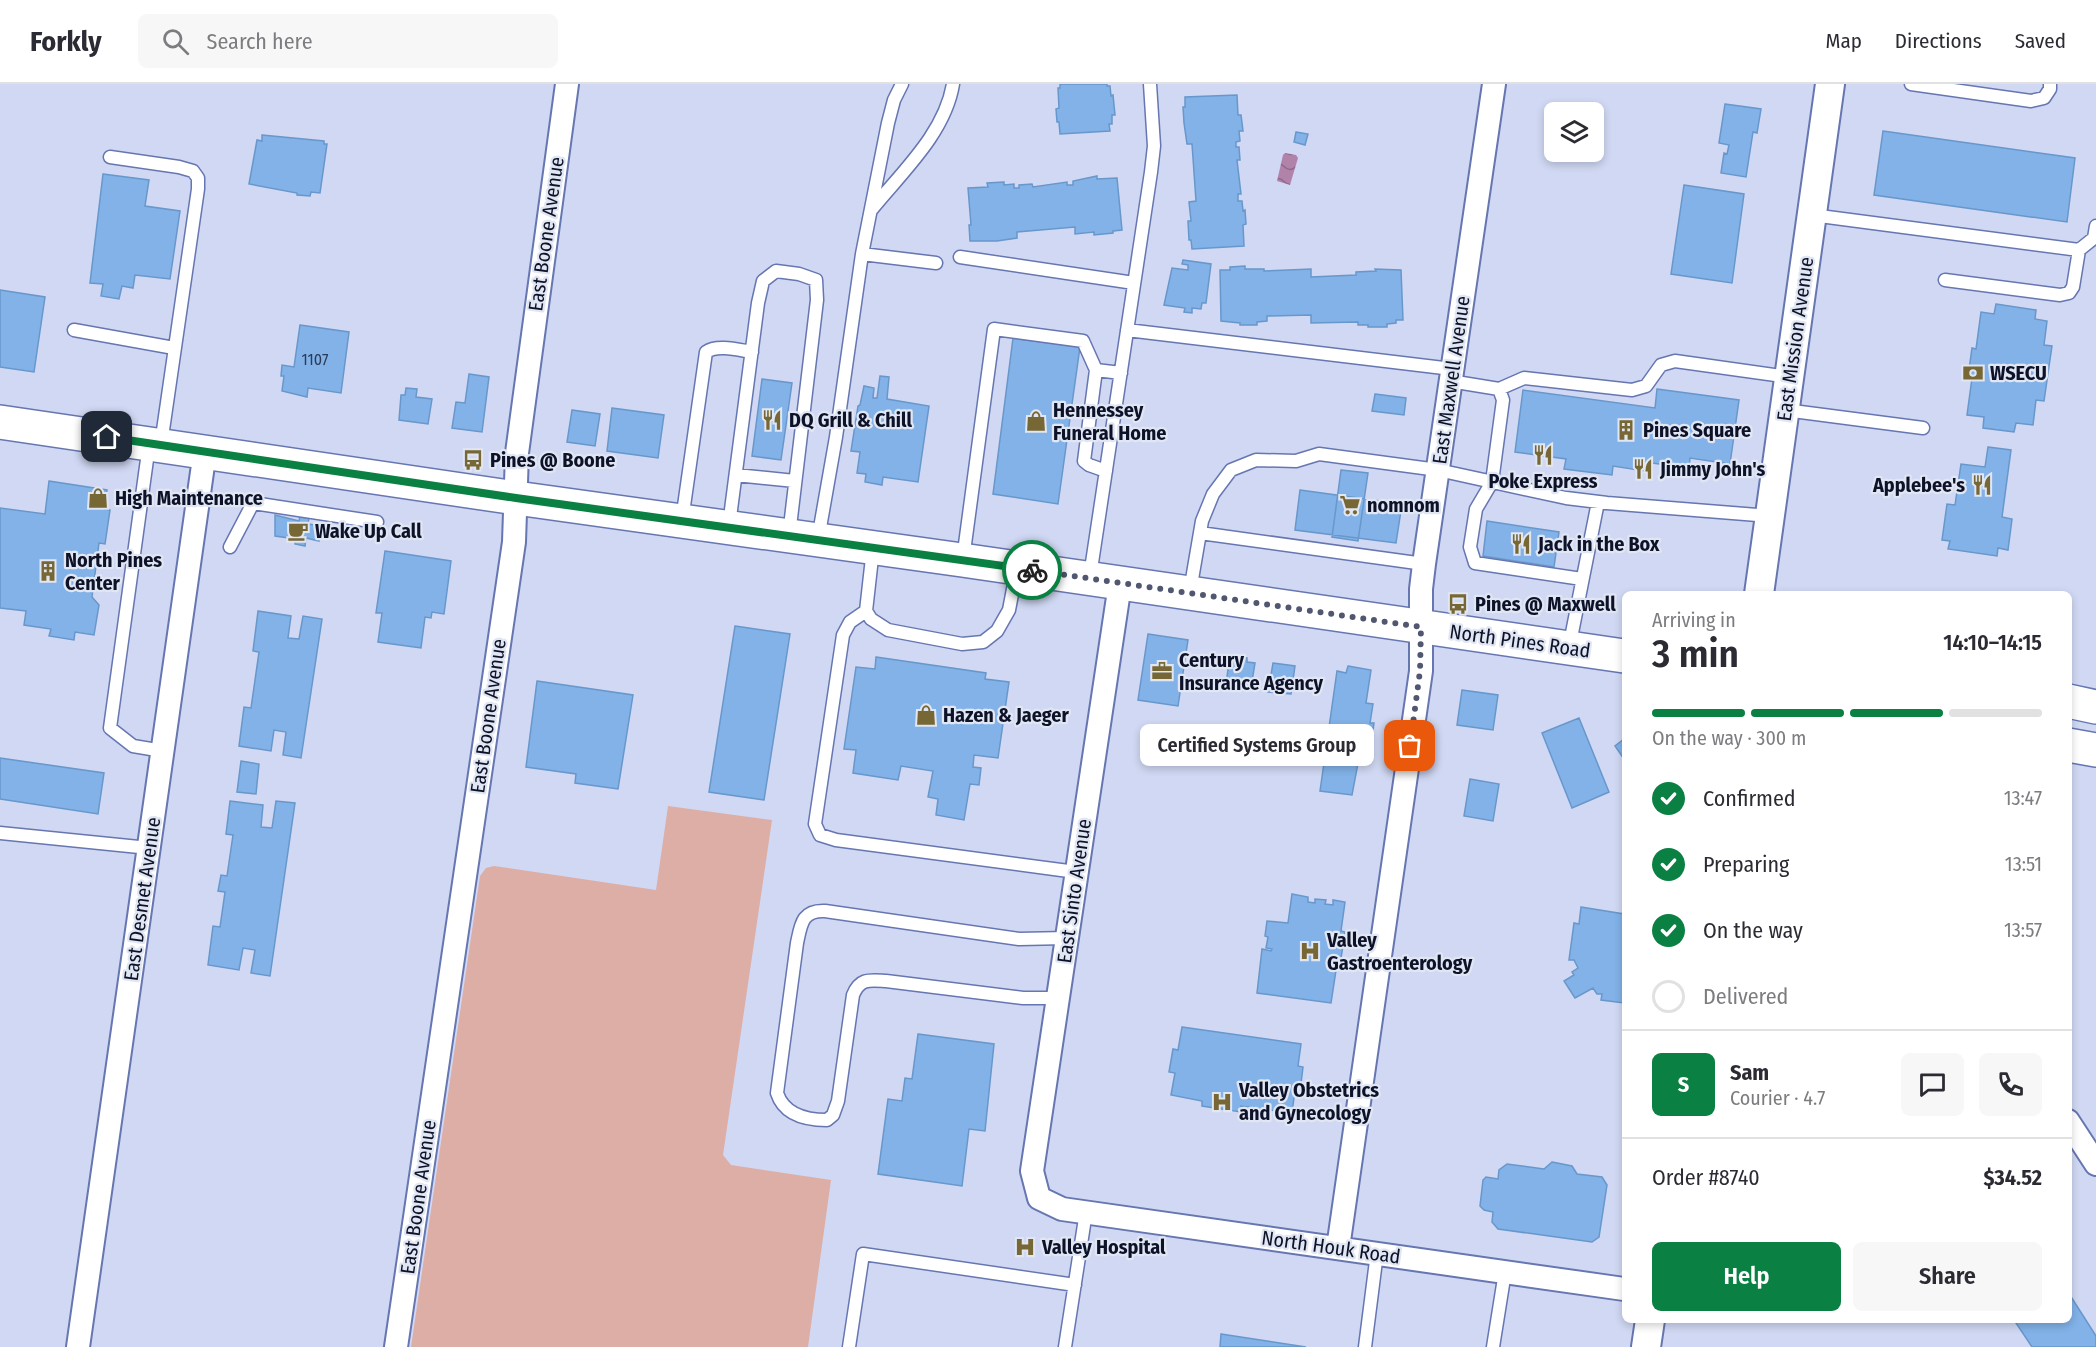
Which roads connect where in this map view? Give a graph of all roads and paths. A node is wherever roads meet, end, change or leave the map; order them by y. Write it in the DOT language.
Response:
graph roads {
  1 [pos="567,84"];
  2 [pos="902,84"];
  3 [pos="953,84"];
  4 [pos="1150,84"];
  5 [pos="1494,84"];
  6 [pos="1830,84"];
  7 [pos="1911,84"];
  8 [pos="2050,84"];
  9 [pos="110,157"];
  10 [pos="871,210"];
  11 [pos="1812,215"];
  12 [pos="2096,226"];
  13 [pos="2079,250"];
  14 [pos="862,254"];
  15 [pos="960,257"];
  16 [pos="936,263"];
  17 [pos="1945,280"];
  18 [pos="1134,283"];
  19 [pos="74,330"];
  20 [pos="1127,330"];
  21 [pos="174,348"];
  22 [pos="752,352"];
  23 [pos="1096,369"];
  24 [pos="1121,374"];
  25 [pos="1451,375"];
  26 [pos="1789,377"];
  27 [pos="1499,389"];
  28 [pos="1785,410"];
  29 [pos="0,422"];
  30 [pos="1923,428"];
  31 [pos="155,444"];
  32 [pos="206,451"];
  33 [pos="1438,470"];
  34 [pos="1106,471"];
  35 [pos="736,475"];
  36 [pos="795,481"];
  37 [pos="1492,482"];
  38 [pos="516,498"];
  39 [pos="1598,502"];
  40 [pos="1770,516"];
  41 [pos="682,521"];
  42 [pos="377,522"];
  43 [pos="729,528"];
  44 [pos="1200,533"];
  45 [pos="803,538"];
  46 [pos="230,547"];
  47 [pos="873,548"];
  48 [pos="962,560"];
  49 [pos="1424,564"];
  50 [pos="1017,568"];
  51 [pos="1582,579"];
  52 [pos="1105,581"];
  53 [pos="1759,591"];
  54 [pos="1190,594"];
  55 [pos="866,611"];
  56 [pos="1421,627"];
  57 [pos="1569,648"];
  58 [pos="1622,655"];
  59 [pos="2072,702"];
  60 [pos="2096,707"];
  61 [pos="2072,746"];
  62 [pos="2096,750"];
  63 [pos="163,751"];
  64 [pos="0,833"];
  65 [pos="149,848"];
  66 [pos="1076,872"];
  67 [pos="1067,938"];
  68 [pos="1058,998"];
  69 [pos="2072,1127"];
  70 [pos="2096,1164"];
  71 [pos="1039,1198"];
  72 [pos="1086,1212"];
  73 [pos="1338,1248"];
  74 [pos="1377,1253"];
  75 [pos="1505,1272"];
  76 [pos="1075,1285"];
  77 [pos="1622,1289"];
  78 [pos="1650,1323"];
  79 [pos="78,1347"];
  80 [pos="396,1347"];
  81 [pos="849,1347"];
  82 [pos="1065,1347"];
  83 [pos="1365,1347"];
  84 [pos="1493,1347"];
  85 [pos="1646,1347"];
  1 -- 38 [label="street, East Boone Avenue"];
  2 -- 10 [label="lane"];
  3 -- 10 [label="lane"];
  4 -- 18 [label="lane"];
  5 -- 25 [label="street, East Maxwell Avenue"];
  6 -- 11 [label="street, East Mission Avenue"];
  7 -- 8 [label="lane"];
  9 -- 21 [label="lane"];
  10 -- 14 [label="lane"];
  11 -- 13 [label="lane"];
  11 -- 26 [label="street, East Mission Avenue"];
  12 -- 13 [label="lane"];
  13 -- 17 [label="lane"];
  14 -- 16 [label="lane"];
  14 -- 45 [label="lane"];
  15 -- 18 [label="lane"];
  18 -- 20 [label="lane"];
  19 -- 21 [label="lane"];
  20 -- 24 [label="lane"];
  20 -- 25 [label="lane"];
  21 -- 31 [label="lane"];
  22 -- 35 [label="lane"];
  22 -- 36 [label="lane"];
  22 -- 41 [label="lane"];
  23 -- 24 [label="lane"];
  23 -- 34 [label="lane"];
  23 -- 48 [label="lane"];
  24 -- 34 [label="lane"];
  25 -- 27 [label="lane"];
  25 -- 33 [label="street, East Maxwell Avenue"];
  26 -- 27 [label="lane"];
  26 -- 28 [label="street, East Mission Avenue"];
  27 -- 37 [label="lane"];
  28 -- 30 [label="lane"];
  28 -- 40 [label="street, East Mission Avenue"];
  29 -- 31 [label="main road, North Pines Road"];
  31 -- 32 [label="main road, North Pines Road"];
  31 -- 63 [label="lane"];
  32 -- 38 [label="main road, North Pines Road"];
  32 -- 63 [label="street, East Desmet Avenue"];
  33 -- 37 [label="lane"];
  33 -- 44 [label="lane"];
  33 -- 49 [label="street, East Maxwell Avenue"];
  34 -- 52 [label="lane"];
  35 -- 36 [label="lane"];
  35 -- 43 [label="lane"];
  36 -- 45 [label="lane"];
  37 -- 39 [label="lane"];
  37 -- 51 [label="lane"];
  38 -- 41 [label="main road, North Pines Road"];
  38 -- 80 [label="street, East Boone Avenue"];
  39 -- 40 [label="lane"];
  39 -- 51 [label="lane"];
  40 -- 53 [label="street, East Mission Avenue"];
  41 -- 43 [label="main road, North Pines Road"];
  42 -- 46 [label="lane"];
  43 -- 45 [label="main road, North Pines Road"];
  44 -- 49 [label="lane"];
  44 -- 54 [label="lane"];
  45 -- 47 [label="main road, North Pines Road"];
  47 -- 48 [label="main road, North Pines Road"];
  47 -- 55 [label="lane"];
  48 -- 50 [label="main road, North Pines Road"];
  49 -- 56 [label="street, East Maxwell Avenue"];
  50 -- 52 [label="main road, North Pines Road"];
  50 -- 55 [label="lane"];
  51 -- 57 [label="lane"];
  52 -- 54 [label="main road, North Pines Road"];
  52 -- 66 [label="street, East Sinto Avenue"];
  54 -- 56 [label="main road, North Pines Road"];
  55 -- 66 [label="lane"];
  56 -- 57 [label="main road, North Pines Road"];
  56 -- 73 [label="street, East Maxwell Avenue"];
  57 -- 58 [label="main road, North Pines Road"];
  59 -- 60 [label="main road"];
  61 -- 62 [label="main road"];
  63 -- 65 [label="street, East Desmet Avenue"];
  64 -- 65 [label="lane"];
  65 -- 79 [label="street, East Desmet Avenue"];
  66 -- 67 [label="street, East Sinto Avenue"];
  67 -- 68 [label="street, East Sinto Avenue"];
  67 -- 68 [label="lane"];
  68 -- 71 [label="street, East Sinto Avenue"];
  69 -- 70 [label="street"];
  71 -- 72 [label="street, North Houk Road"];
  72 -- 73 [label="street, North Houk Road"];
  72 -- 76 [label="lane"];
  73 -- 74 [label="street, North Houk Road"];
  74 -- 75 [label="street, North Houk Road"];
  74 -- 83 [label="lane"];
  75 -- 77 [label="street, North Houk Road"];
  75 -- 84 [label="lane"];
  76 -- 81 [label="lane"];
  76 -- 82 [label="lane"];
  78 -- 85 [label="street"];
}
